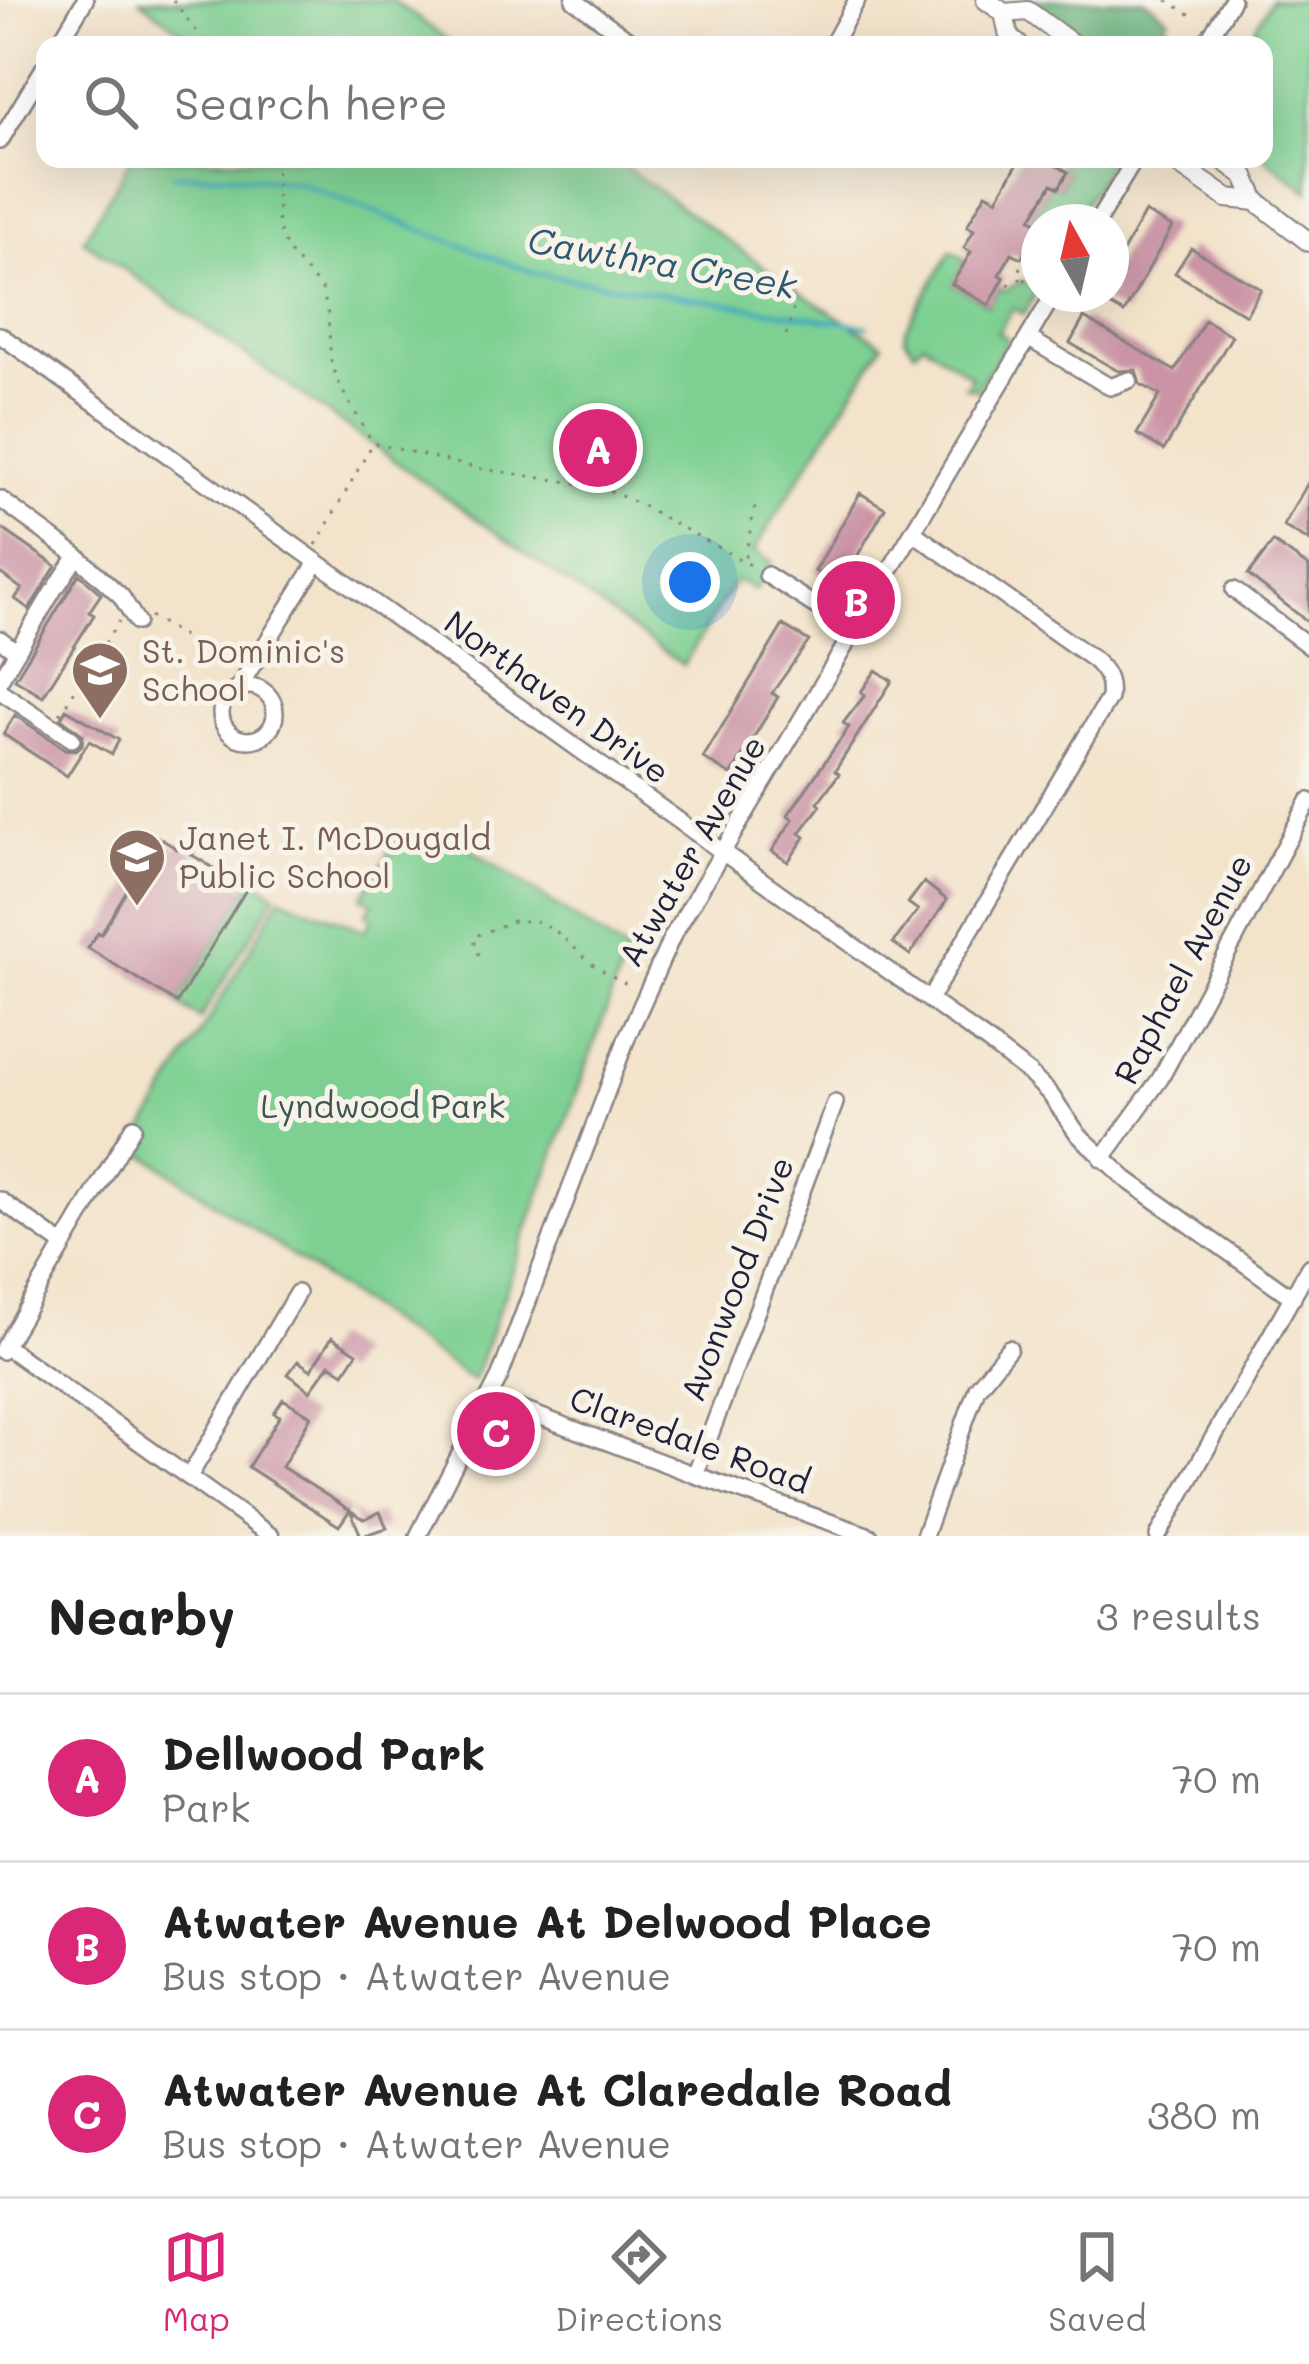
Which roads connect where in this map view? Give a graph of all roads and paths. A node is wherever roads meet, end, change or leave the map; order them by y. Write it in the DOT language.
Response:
graph roads {
  1 [pos="85,0"];
  2 [pos="173,0"];
  3 [pos="574,0"];
  4 [pos="857,0"];
  5 [pos="986,0"];
  6 [pos="1167,0"];
  7 [pos="1232,0"];
  8 [pos="1176,3"];
  9 [pos="1004,13"];
  10 [pos="1197,20"];
  11 [pos="63,36"];
  12 [pos="200,36"];
  13 [pos="624,36"];
  14 [pos="837,36"];
  15 [pos="1009,36"];
  16 [pos="1062,36"];
  17 [pos="1210,36"];
  18 [pos="36,81"];
  19 [pos="0,141"];
  20 [pos="278,168"];
  21 [pos="1130,168"];
  22 [pos="1184,168"];
  23 [pos="1234,168"];
  24 [pos="1256,201"];
  25 [pos="1108,204"];
  26 [pos="1309,242"];
  27 [pos="1019,257"];
  28 [pos="1021,271"];
  29 [pos="1021,278"];
  30 [pos="1008,285"];
  31 [pos="794,307"];
  32 [pos="1043,312"];
  33 [pos="0,335"];
  34 [pos="786,335"];
  35 [pos="1028,338"];
  36 [pos="1130,380"];
  37 [pos="373,443"];
  38 [pos="0,499"];
  39 [pos="755,506"];
  40 [pos="914,533"];
  41 [pos="76,556"];
  42 [pos="313,559"];
  43 [pos="745,560"];
  44 [pos="766,574"];
  45 [pos="1234,590"];
  46 [pos="134,618"];
  47 [pos="856,632"];
  48 [pos="0,639"];
  49 [pos="1309,646"];
  50 [pos="205,649"];
  51 [pos="17,652"];
  52 [pos="254,665"];
  53 [pos="0,680"];
  54 [pos="239,687"];
  55 [pos="0,692"];
  56 [pos="272,700"];
  57 [pos="52,726"];
  58 [pos="72,739"];
  59 [pos="1309,802"];
  60 [pos="721,854"];
  61 [pos="479,955"];
  62 [pos="645,994"];
  63 [pos="929,1000"];
  64 [pos="835,1103"];
  65 [pos="133,1127"];
  66 [pos="1102,1159"];
  67 [pos="0,1200"];
  68 [pos="62,1244"];
  69 [pos="1309,1267"];
  70 [pos="297,1293"];
  71 [pos="1293,1298"];
  72 [pos="1009,1348"];
  73 [pos="3,1350"];
  74 [pos="491,1397"];
  75 [pos="695,1475"];
  76 [pos="189,1477"];
  77 [pos="271,1536"];
  78 [pos="418,1536"];
  79 [pos="870,1536"];
  80 [pos="924,1536"];
  81 [pos="1158,1536"];
  1 -- 11 [label="street"];
  2 -- 12 [label="path"];
  3 -- 13 [label="street"];
  4 -- 14 [label="street"];
  5 -- 9 [label="main road"];
  6 -- 8 [label="path"];
  7 -- 17 [label="street"];
  8 -- 10 [label="path"];
  9 -- 15 [label="main road"];
  9 -- 16 [label="main road"];
  18 -- 19 [label="street"];
  20 -- 37 [label="path"];
  21 -- 25 [label="street"];
  22 -- 24 [label="main road"];
  23 -- 24 [label="main road"];
  24 -- 26 [label="main road"];
  27 -- 28 [label="path"];
  29 -- 30 [label="path"];
  31 -- 34 [label="path"];
  32 -- 35 [label="street, Atwater Avenue"];
  33 -- 42 [label="street, Northaven Drive"];
  35 -- 36 [label="street"];
  35 -- 40 [label="street, Atwater Avenue"];
  37 -- 42 [label="path"];
  37 -- 43 [label="path"];
  38 -- 41 [label="street"];
  39 -- 43 [label="path"];
  40 -- 47 [label="street, Atwater Avenue"];
  40 -- 63 [label="street"];
  41 -- 46 [label="street"];
  41 -- 51 [label="street"];
  42 -- 52 [label="street"];
  42 -- 60 [label="street, Northaven Drive"];
  43 -- 44 [label="path"];
  44 -- 47 [label="street"];
  45 -- 49 [label="street"];
  46 -- 50 [label="path"];
  46 -- 57 [label="path"];
  47 -- 60 [label="street, Atwater Avenue"];
  48 -- 51 [label="street"];
  51 -- 53 [label="street"];
  52 -- 54 [label="street"];
  52 -- 56 [label="street"];
  54 -- 56 [label="street"];
  54 -- 56 [label="street"];
  55 -- 57 [label="street"];
  57 -- 58 [label="street"];
  59 -- 66 [label="street, Raphael Avenue"];
  60 -- 62 [label="street, Atwater Avenue"];
  60 -- 63 [label="street, Northaven Drive"];
  61 -- 62 [label="path"];
  62 -- 74 [label="street, Atwater Avenue"];
  63 -- 66 [label="street, Northaven Drive"];
  64 -- 75 [label="street, Avonwood Drive"];
  65 -- 68 [label="street"];
  66 -- 71 [label="street, Northaven Drive"];
  67 -- 68 [label="street"];
  68 -- 73 [label="street"];
  69 -- 71 [label="street"];
  70 -- 76 [label="street"];
  71 -- 81 [label="street"];
  72 -- 80 [label="street"];
  73 -- 76 [label="street"];
  74 -- 75 [label="street, Claredale Road"];
  74 -- 78 [label="street, Atwater Avenue"];
  75 -- 79 [label="street, Claredale Road"];
  76 -- 77 [label="street"];
}
